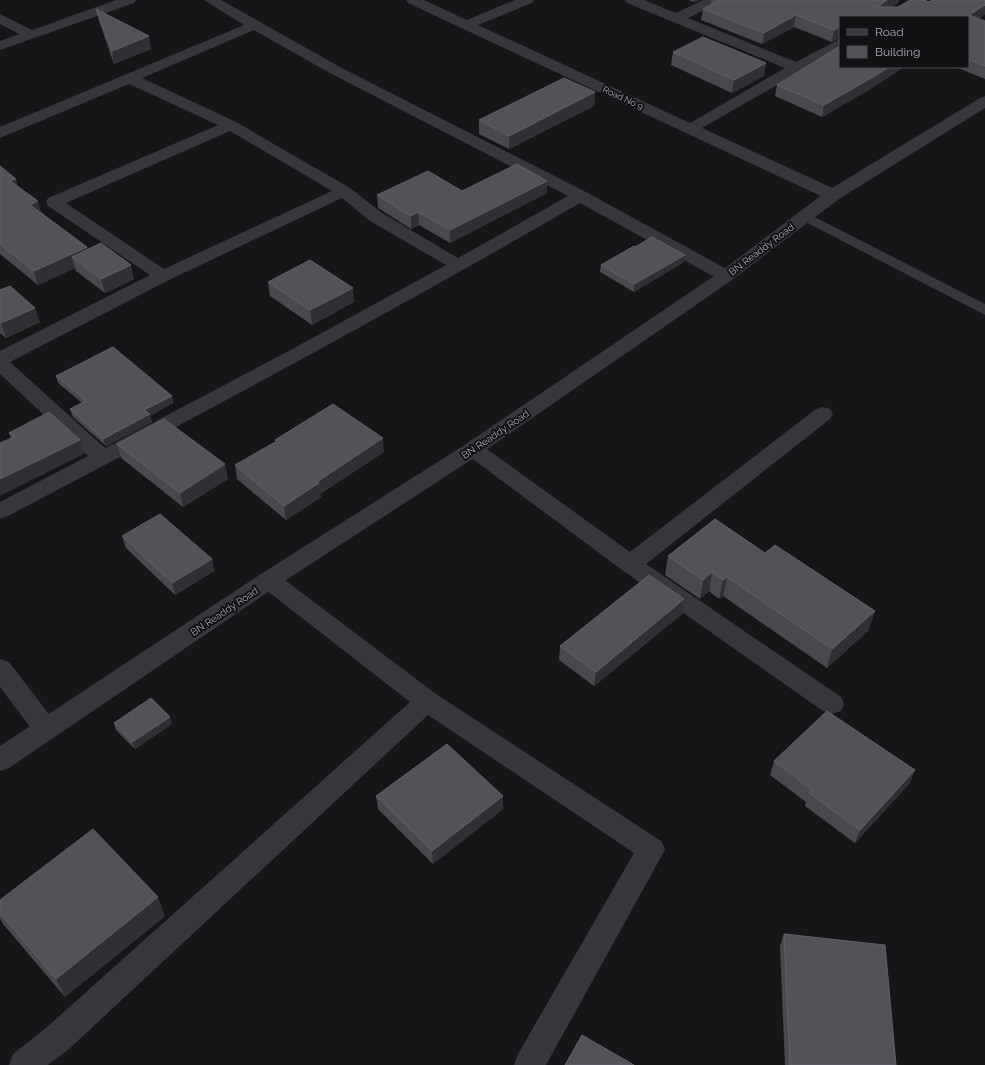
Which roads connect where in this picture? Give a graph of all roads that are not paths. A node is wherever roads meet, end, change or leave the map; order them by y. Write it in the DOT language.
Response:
graph roads {
  1 [pos="128,0"];
  2 [pos="211,0"];
  3 [pos="413,0"];
  4 [pos="527,0"];
  5 [pos="632,0"];
  6 [pos="714,0"];
  7 [pos="0,18"];
  8 [pos="677,18"];
  9 [pos="255,25"];
  10 [pos="467,25"];
  11 [pos="31,36"];
  12 [pos="839,44"];
  13 [pos="0,46"];
  14 [pos="797,68"];
  15 [pos="129,78"];
  16 [pos="985,100"];
  17 [pos="231,125"];
  18 [pos="690,129"];
  19 [pos="0,133"];
  20 [pos="344,191"];
  21 [pos="833,195"];
  22 [pos="580,196"];
  23 [pos="805,216"];
  24 [pos="459,266"];
  25 [pos="163,276"];
  26 [pos="726,276"];
  27 [pos="985,310"];
  28 [pos="0,359"];
  29 [pos="0,363"];
  30 [pos="823,414"];
  31 [pos="474,449"];
  32 [pos="103,458"];
  33 [pos="0,511"];
  34 [pos="630,564"];
  35 [pos="269,580"];
  36 [pos="0,669"];
  37 [pos="427,701"];
  38 [pos="832,704"];
  39 [pos="46,729"];
  40 [pos="0,760"];
  41 [pos="28,1064"];
  42 [pos="530,1065"];
  1 -- 11 [label="street"];
  2 -- 9 [label="street"];
  3 -- 10 [label="street, Road No 9"];
  4 -- 10 [label="street"];
  5 -- 8 [label="street"];
  6 -- 8 [label="street"];
  7 -- 11 [label="street"];
  8 -- 14 [label="street"];
  9 -- 15 [label="street"];
  9 -- 22 [label="street"];
  10 -- 18 [label="street, Road No 9"];
  11 -- 13 [label="street"];
  12 -- 14 [label="street"];
  14 -- 18 [label="street"];
  15 -- 17 [label="street"];
  15 -- 19 [label="street"];
  16 -- 21 [label="street, BN Readdy Road"];
  17 -- 20 [label="street"];
  17 -- 25 [label="street"];
  18 -- 21 [label="street, Road No 9"];
  20 -- 24 [label="street"];
  20 -- 25 [label="street"];
  21 -- 23 [label="street, BN Readdy Road"];
  22 -- 24 [label="street"];
  22 -- 26 [label="street"];
  23 -- 26 [label="street, BN Readdy Road"];
  23 -- 27 [label="lane"];
  24 -- 32 [label="street"];
  25 -- 28 [label="street"];
  26 -- 31 [label="street, BN Readdy Road"];
  29 -- 32 [label="street"];
  30 -- 34 [label="street"];
  31 -- 34 [label="street"];
  31 -- 35 [label="street, BN Readdy Road"];
  32 -- 33 [label="street"];
  34 -- 38 [label="street"];
  35 -- 37 [label="street"];
  35 -- 39 [label="street, BN Readdy Road"];
  36 -- 39 [label="street"];
  37 -- 41 [label="street"];
  37 -- 42 [label="street"];
  39 -- 40 [label="street, BN Readdy Road"];
}
